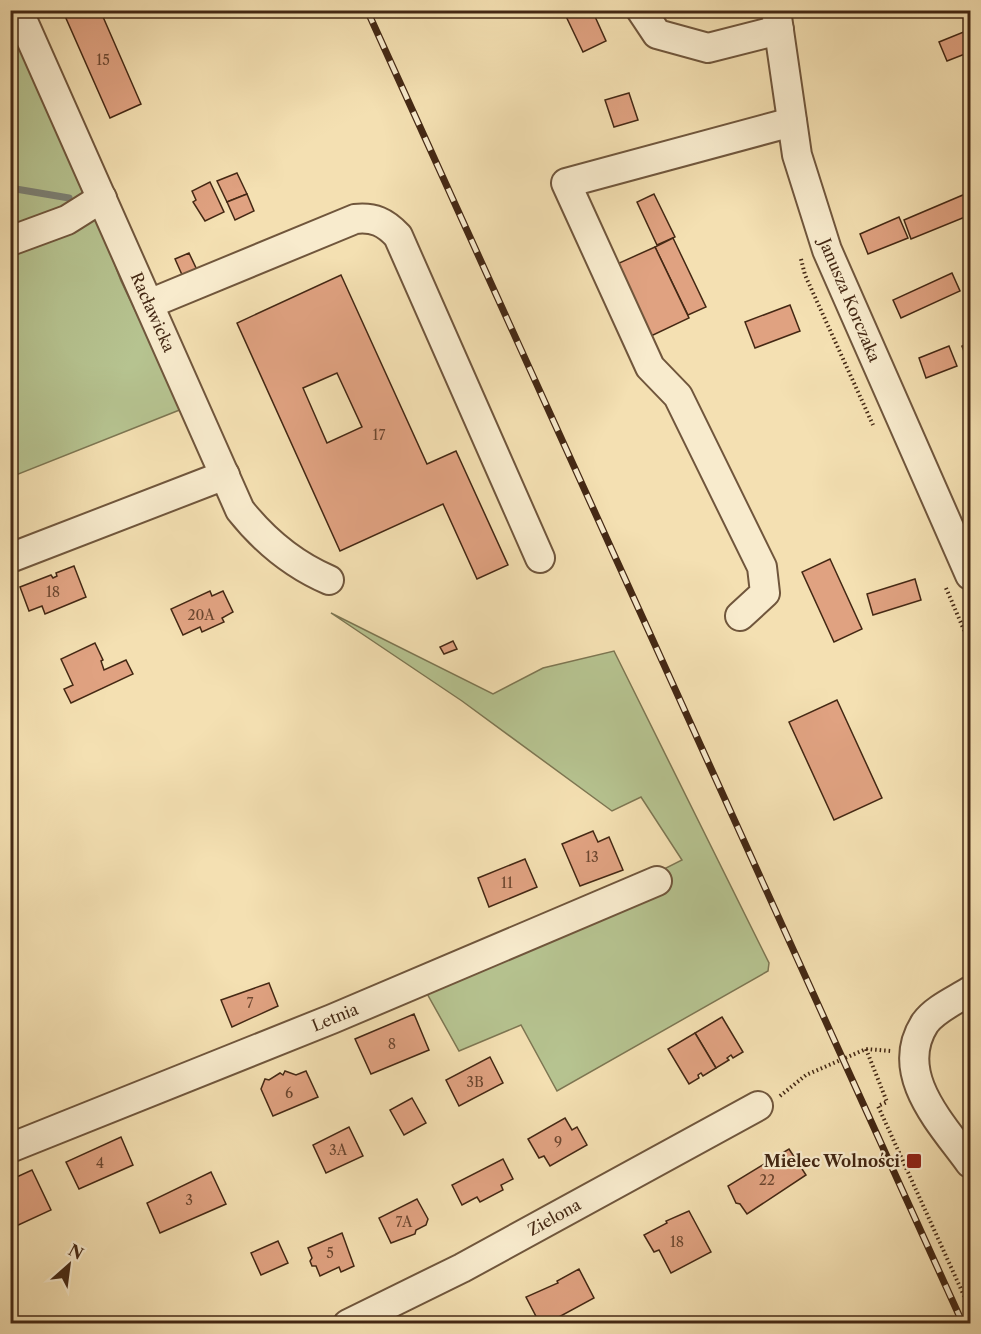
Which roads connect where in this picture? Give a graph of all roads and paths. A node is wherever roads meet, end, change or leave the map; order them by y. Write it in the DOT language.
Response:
graph roads {
  1 [pos="18,10"];
  2 [pos="641,10"];
  3 [pos="778,20"];
  4 [pos="792,122"];
  5 [pos="102,198"];
  6 [pos="10,241"];
  7 [pos="149,304"];
  8 [pos="225,475"];
  9 [pos="10,558"];
  10 [pos="540,558"];
  11 [pos="970,575"];
  12 [pos="329,580"];
  13 [pos="740,616"];
  14 [pos="657,881"];
  15 [pos="970,991"];
  16 [pos="866,1049"];
  17 [pos="898,1052"];
  18 [pos="758,1106"];
  19 [pos="10,1148"];
  20 [pos="970,1163"];
  21 [pos="970,1310"];
  22 [pos="348,1323"];
  1 -- 5 [label="street, Racławicka"];
  2 -- 3 [label="street"];
  3 -- 4 [label="street, Janusza Korczaka"];
  4 -- 11 [label="street, Janusza Korczaka"];
  4 -- 13 [label="street"];
  5 -- 6 [label="street"];
  5 -- 7 [label="street, Racławicka"];
  7 -- 8 [label="street, Racławicka"];
  7 -- 10 [label="street"];
  8 -- 9 [label="street"];
  8 -- 12 [label="street, Racławicka"];
  14 -- 19 [label="street, Letnia"];
  15 -- 20 [label="street"];
  16 -- 17 [label="path"];
  16 -- 18 [label="path"];
  16 -- 21 [label="path"];
  18 -- 22 [label="street, Zielona"];
}
